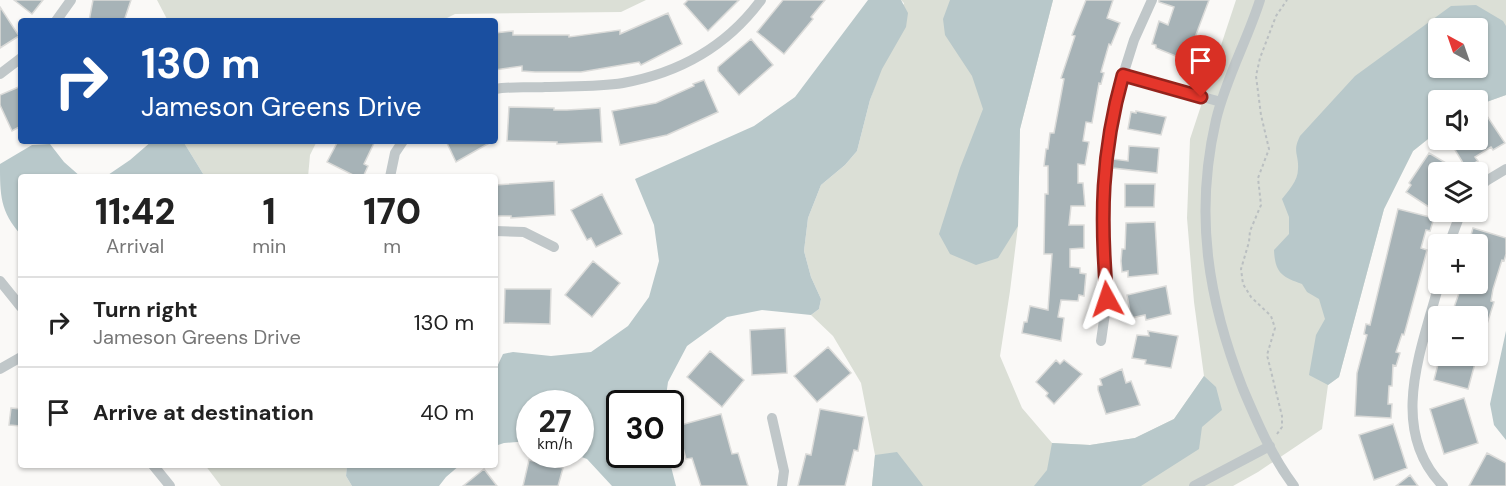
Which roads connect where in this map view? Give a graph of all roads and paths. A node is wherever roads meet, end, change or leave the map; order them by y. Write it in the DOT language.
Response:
graph roads {
  1 [pos="71,0"];
  2 [pos="761,0"];
  3 [pos="1152,0"];
  4 [pos="1260,0"];
  5 [pos="1287,0"];
  6 [pos="58,18"];
  7 [pos="18,60"];
  8 [pos="0,74"];
  9 [pos="1123,75"];
  10 [pos="498,89"];
  11 [pos="1221,102"];
  12 [pos="402,144"];
  13 [pos="1506,169"];
  14 [pos="391,174"];
  15 [pos="1488,180"];
  16 [pos="498,231"];
  17 [pos="554,247"];
  18 [pos="0,281"];
  19 [pos="1436,294"];
  20 [pos="18,303"];
  21 [pos="1101,341"];
  22 [pos="18,359"];
  23 [pos="0,369"];
  24 [pos="772,418"];
  25 [pos="1276,435"];
  26 [pos="1269,446"];
  27 [pos="155,468"];
  28 [pos="170,486"];
  29 [pos="782,486"];
  30 [pos="1194,486"];
  31 [pos="1294,486"];
  32 [pos="1443,486"];
  1 -- 6 [label="street"];
  2 -- 10 [label="street"];
  3 -- 9 [label="street"];
  4 -- 11 [label="street"];
  5 -- 25 [label="path"];
  7 -- 8 [label="street"];
  9 -- 11 [label="street"];
  9 -- 21 [label="street"];
  11 -- 26 [label="street"];
  12 -- 14 [label="street"];
  13 -- 15 [label="street"];
  16 -- 17 [label="street"];
  18 -- 20 [label="street"];
  19 -- 32 [label="street"];
  22 -- 23 [label="street"];
  24 -- 29 [label="street"];
  26 -- 30 [label="street"];
  26 -- 31 [label="street"];
  27 -- 28 [label="street"];
}
